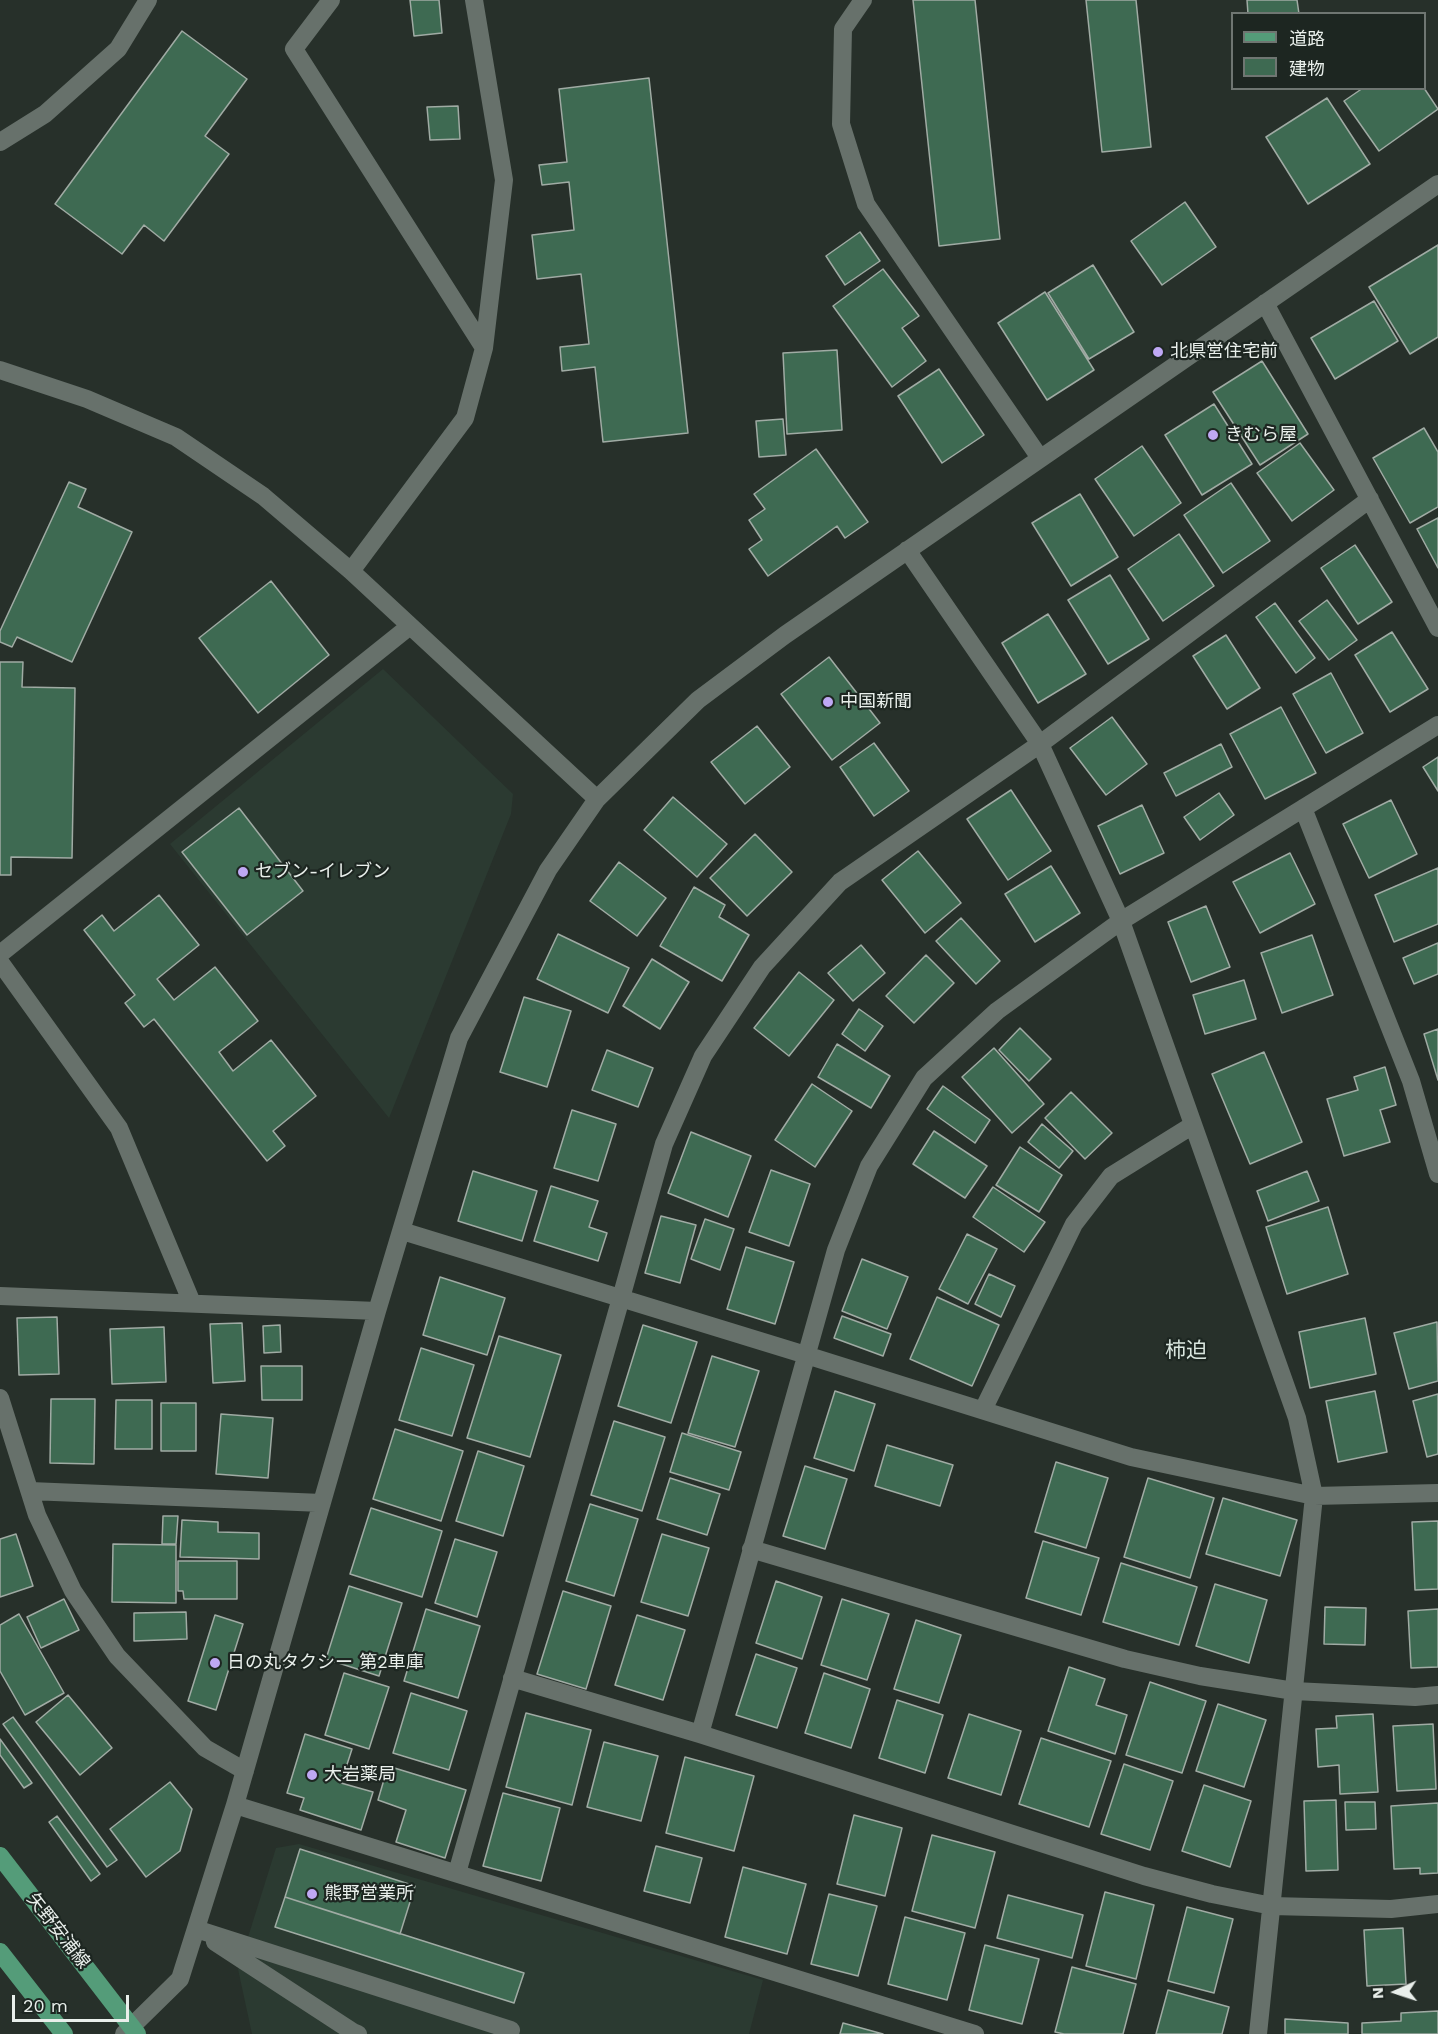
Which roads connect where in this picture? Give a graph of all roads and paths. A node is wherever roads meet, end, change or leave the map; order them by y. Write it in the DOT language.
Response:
graph roads {
  1 [pos="148,0"];
  2 [pos="331,0"];
  3 [pos="474,0"];
  4 [pos="863,0"];
  5 [pos="0,142"];
  6 [pos="1438,184"];
  7 [pos="1265,303"];
  8 [pos="484,348"];
  9 [pos="0,370"];
  10 [pos="1040,458"];
  11 [pos="1370,499"];
  12 [pos="907,550"];
  13 [pos="351,571"];
  14 [pos="410,626"];
  15 [pos="1438,628"];
  16 [pos="1438,725"];
  17 [pos="1040,744"];
  18 [pos="597,799"];
  19 [pos="1303,808"];
  20 [pos="1121,921"];
  21 [pos="0,954"];
  22 [pos="0,962"];
  23 [pos="1193,1125"];
  24 [pos="1438,1174"];
  25 [pos="402,1231"];
  26 [pos="0,1296"];
  27 [pos="621,1298"];
  28 [pos="192,1303"];
  29 [pos="377,1311"];
  30 [pos="806,1355"];
  31 [pos="0,1398"];
  32 [pos="983,1410"];
  33 [pos="30,1491"];
  34 [pos="1438,1493"];
  35 [pos="1314,1496"];
  36 [pos="322,1503"];
  37 [pos="751,1549"];
  38 [pos="512,1678"];
  39 [pos="1294,1691"];
  40 [pos="1438,1695"];
  41 [pos="700,1734"];
  42 [pos="245,1771"];
  43 [pos="235,1805"];
  44 [pos="0,1856"];
  45 [pos="457,1873"];
  46 [pos="1438,1904"];
  47 [pos="1272,1906"];
  48 [pos="196,1929"];
  49 [pos="0,1952"];
  50 [pos="131,2032"];
  51 [pos="64,2034"];
  52 [pos="358,2034"];
  53 [pos="507,2034"];
  54 [pos="975,2034"];
  55 [pos="1258,2034"];
  1 -- 5 [label="street"];
  2 -- 8 [label="street"];
  3 -- 8 [label="street"];
  4 -- 10 [label="street"];
  6 -- 7 [label="street"];
  7 -- 10 [label="street"];
  7 -- 11 [label="street"];
  8 -- 13 [label="street"];
  9 -- 13 [label="street"];
  10 -- 12 [label="street"];
  11 -- 15 [label="street"];
  11 -- 17 [label="street"];
  12 -- 17 [label="street"];
  12 -- 18 [label="street"];
  13 -- 14 [label="street"];
  14 -- 18 [label="street"];
  14 -- 21 [label="street"];
  16 -- 19 [label="street"];
  17 -- 20 [label="street"];
  17 -- 27 [label="street"];
  18 -- 25 [label="street"];
  19 -- 20 [label="street"];
  19 -- 24 [label="street"];
  20 -- 23 [label="street"];
  20 -- 30 [label="street"];
  22 -- 28 [label="street"];
  23 -- 32 [label="street"];
  23 -- 35 [label="street"];
  25 -- 27 [label="street"];
  25 -- 29 [label="street"];
  26 -- 28 [label="street"];
  27 -- 30 [label="street"];
  27 -- 38 [label="street"];
  28 -- 29 [label="street"];
  29 -- 36 [label="street"];
  30 -- 32 [label="street"];
  30 -- 37 [label="street"];
  31 -- 33 [label="street"];
  32 -- 35 [label="street"];
  33 -- 36 [label="street"];
  33 -- 42 [label="street"];
  34 -- 35 [label="street"];
  35 -- 39 [label="street"];
  36 -- 42 [label="street"];
  37 -- 39 [label="street"];
  37 -- 41 [label="street"];
  38 -- 41 [label="street"];
  38 -- 45 [label="street"];
  39 -- 40 [label="street"];
  39 -- 47 [label="street"];
  41 -- 47 [label="street"];
  42 -- 43 [label="street"];
  43 -- 45 [label="street"];
  43 -- 48 [label="street"];
  44 -- 50 [label="main road, 矢野安浦線"];
  45 -- 54 [label="street"];
  46 -- 47 [label="street"];
  47 -- 55 [label="street"];
  48 -- 50 [label="street"];
  48 -- 52 [label="street"];
  48 -- 53 [label="street"];
  49 -- 51 [label="main road"];
}
